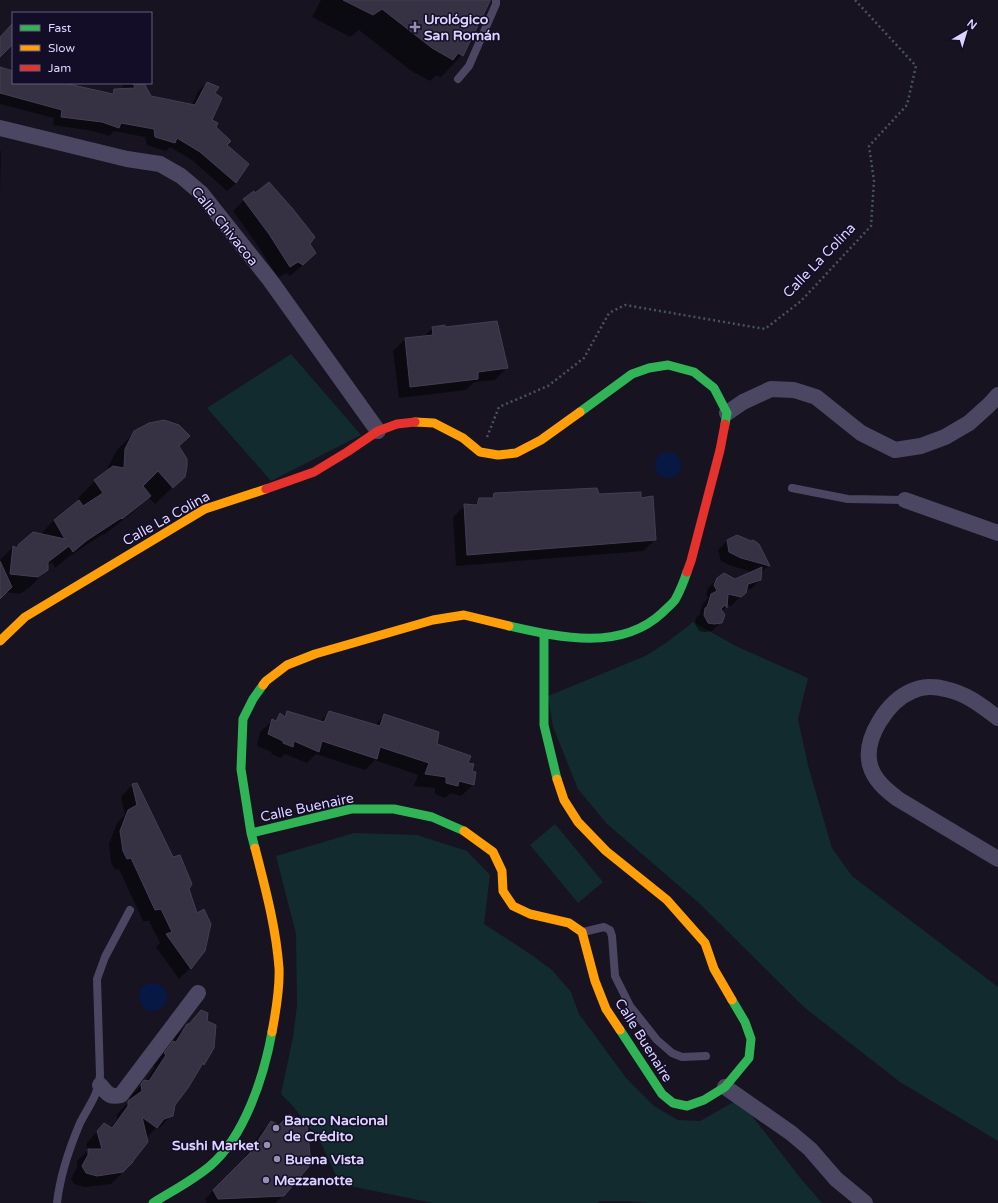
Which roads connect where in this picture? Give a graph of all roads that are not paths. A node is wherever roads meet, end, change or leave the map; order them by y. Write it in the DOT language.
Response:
graph roads {
  1 [pos="496,0"];
  2 [pos="458,79"];
  3 [pos="0,128"];
  4 [pos="998,395"];
  5 [pos="727,413"];
  6 [pos="378,431"];
  7 [pos="792,488"];
  8 [pos="905,500"];
  9 [pos="998,533"];
  10 [pos="544,634"];
  11 [pos="0,641"];
  12 [pos="998,718"];
  13 [pos="251,833"];
  14 [pos="998,859"];
  15 [pos="130,910"];
  16 [pos="582,932"];
  17 [pos="198,993"];
  18 [pos="706,1056"];
  19 [pos="100,1085"];
  20 [pos="725,1087"];
  21 [pos="57,1203"];
  22 [pos="153,1203"];
  23 [pos="865,1203"];
  1 -- 2 [label="lane"];
  3 -- 6 [label="street, Calle Chivacoa"];
  4 -- 5 [label="street"];
  5 -- 6 [label="street, Calle La Colina"];
  5 -- 10 [label="street"];
  6 -- 11 [label="street, Calle La Colina"];
  7 -- 8 [label="lane"];
  8 -- 9 [label="street"];
  10 -- 13 [label="street"];
  10 -- 20 [label="street, Calle Buenaire"];
  12 -- 14 [label="street"];
  13 -- 16 [label="street, Calle Buenaire"];
  13 -- 22 [label="street"];
  15 -- 19 [label="lane"];
  16 -- 18 [label="lane"];
  16 -- 20 [label="street, Calle Buenaire"];
  17 -- 19 [label="street"];
  19 -- 21 [label="lane"];
  20 -- 23 [label="street"];
}
